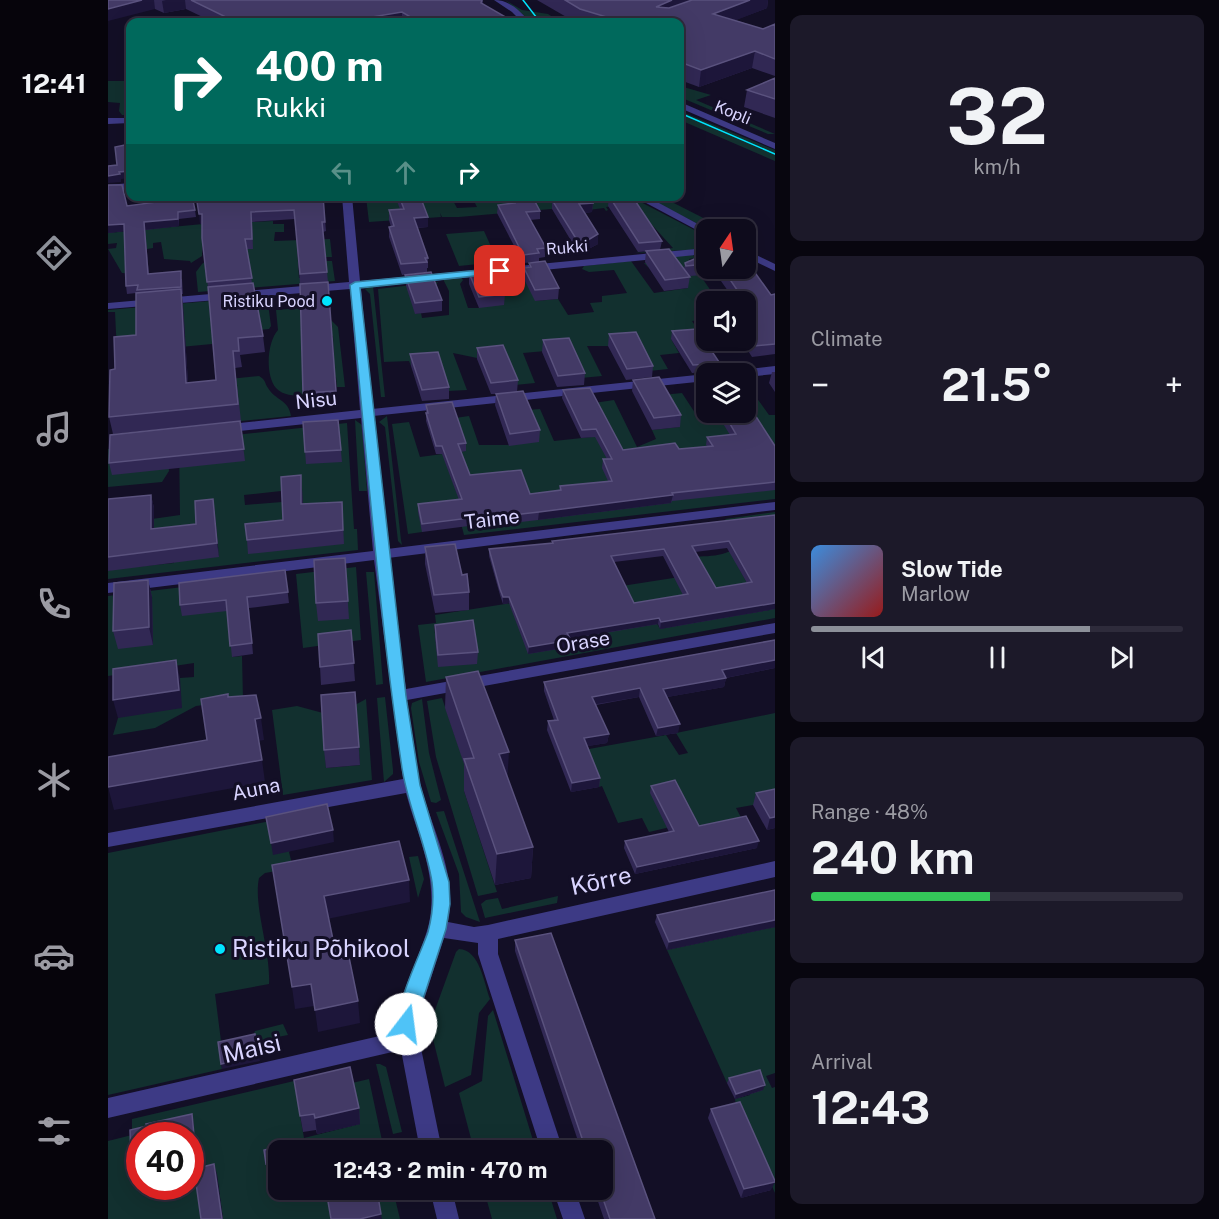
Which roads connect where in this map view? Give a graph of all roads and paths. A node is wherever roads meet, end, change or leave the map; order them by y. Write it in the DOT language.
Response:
graph roads {
  1 [pos="498,0"];
  2 [pos="522,18"];
  3 [pos="684,107"];
  4 [pos="108,121"];
  5 [pos="126,121"];
  6 [pos="775,146"];
  7 [pos="126,186"];
  8 [pos="108,188"];
  9 [pos="347,201"];
  10 [pos="647,201"];
  11 [pos="696,227"];
  12 [pos="696,252"];
  13 [pos="756,258"];
  14 [pos="775,268"];
  15 [pos="355,285"];
  16 [pos="108,306"];
  17 [pos="775,370"];
  18 [pos="756,372"];
  19 [pos="696,378"];
  20 [pos="368,414"];
  21 [pos="207,431"];
  22 [pos="775,506"];
  23 [pos="382,553"];
  24 [pos="108,588"];
  25 [pos="775,628"];
  26 [pos="398,696"];
  27 [pos="412,785"];
  28 [pos="108,840"];
  29 [pos="775,869"];
  30 [pos="437,929"];
  31 [pos="488,933"];
  32 [pos="408,1039"];
  33 [pos="108,1108"];
  34 [pos="429,1140"];
  35 [pos="549,1140"];
  36 [pos="443,1200"];
  37 [pos="567,1200"];
  38 [pos="448,1219"];
  39 [pos="574,1219"];
  1 -- 2 [label="street"];
  3 -- 6 [label="street, Kopli"];
  4 -- 5 [label="street"];
  7 -- 8 [label="street"];
  9 -- 15 [label="street"];
  10 -- 11 [label="street"];
  12 -- 15 [label="street, Rukki"];
  13 -- 14 [label="street"];
  15 -- 16 [label="street, Rukki"];
  15 -- 20 [label="street"];
  17 -- 18 [label="street"];
  19 -- 20 [label="street, Nisu"];
  20 -- 21 [label="street, Nisu"];
  20 -- 23 [label="street"];
  22 -- 23 [label="street, Taime"];
  23 -- 24 [label="street, Taime"];
  23 -- 26 [label="street"];
  25 -- 26 [label="street, Orase"];
  26 -- 27 [label="street"];
  27 -- 28 [label="street, Auna"];
  27 -- 30 [label="street"];
  29 -- 31 [label="street, Kõrre"];
  30 -- 31 [label="street, Kõrre"];
  30 -- 32 [label="street"];
  31 -- 35 [label="street"];
  32 -- 33 [label="street, Maisi"];
  32 -- 34 [label="street"];
  36 -- 38 [label="street"];
  37 -- 39 [label="street"];
}
